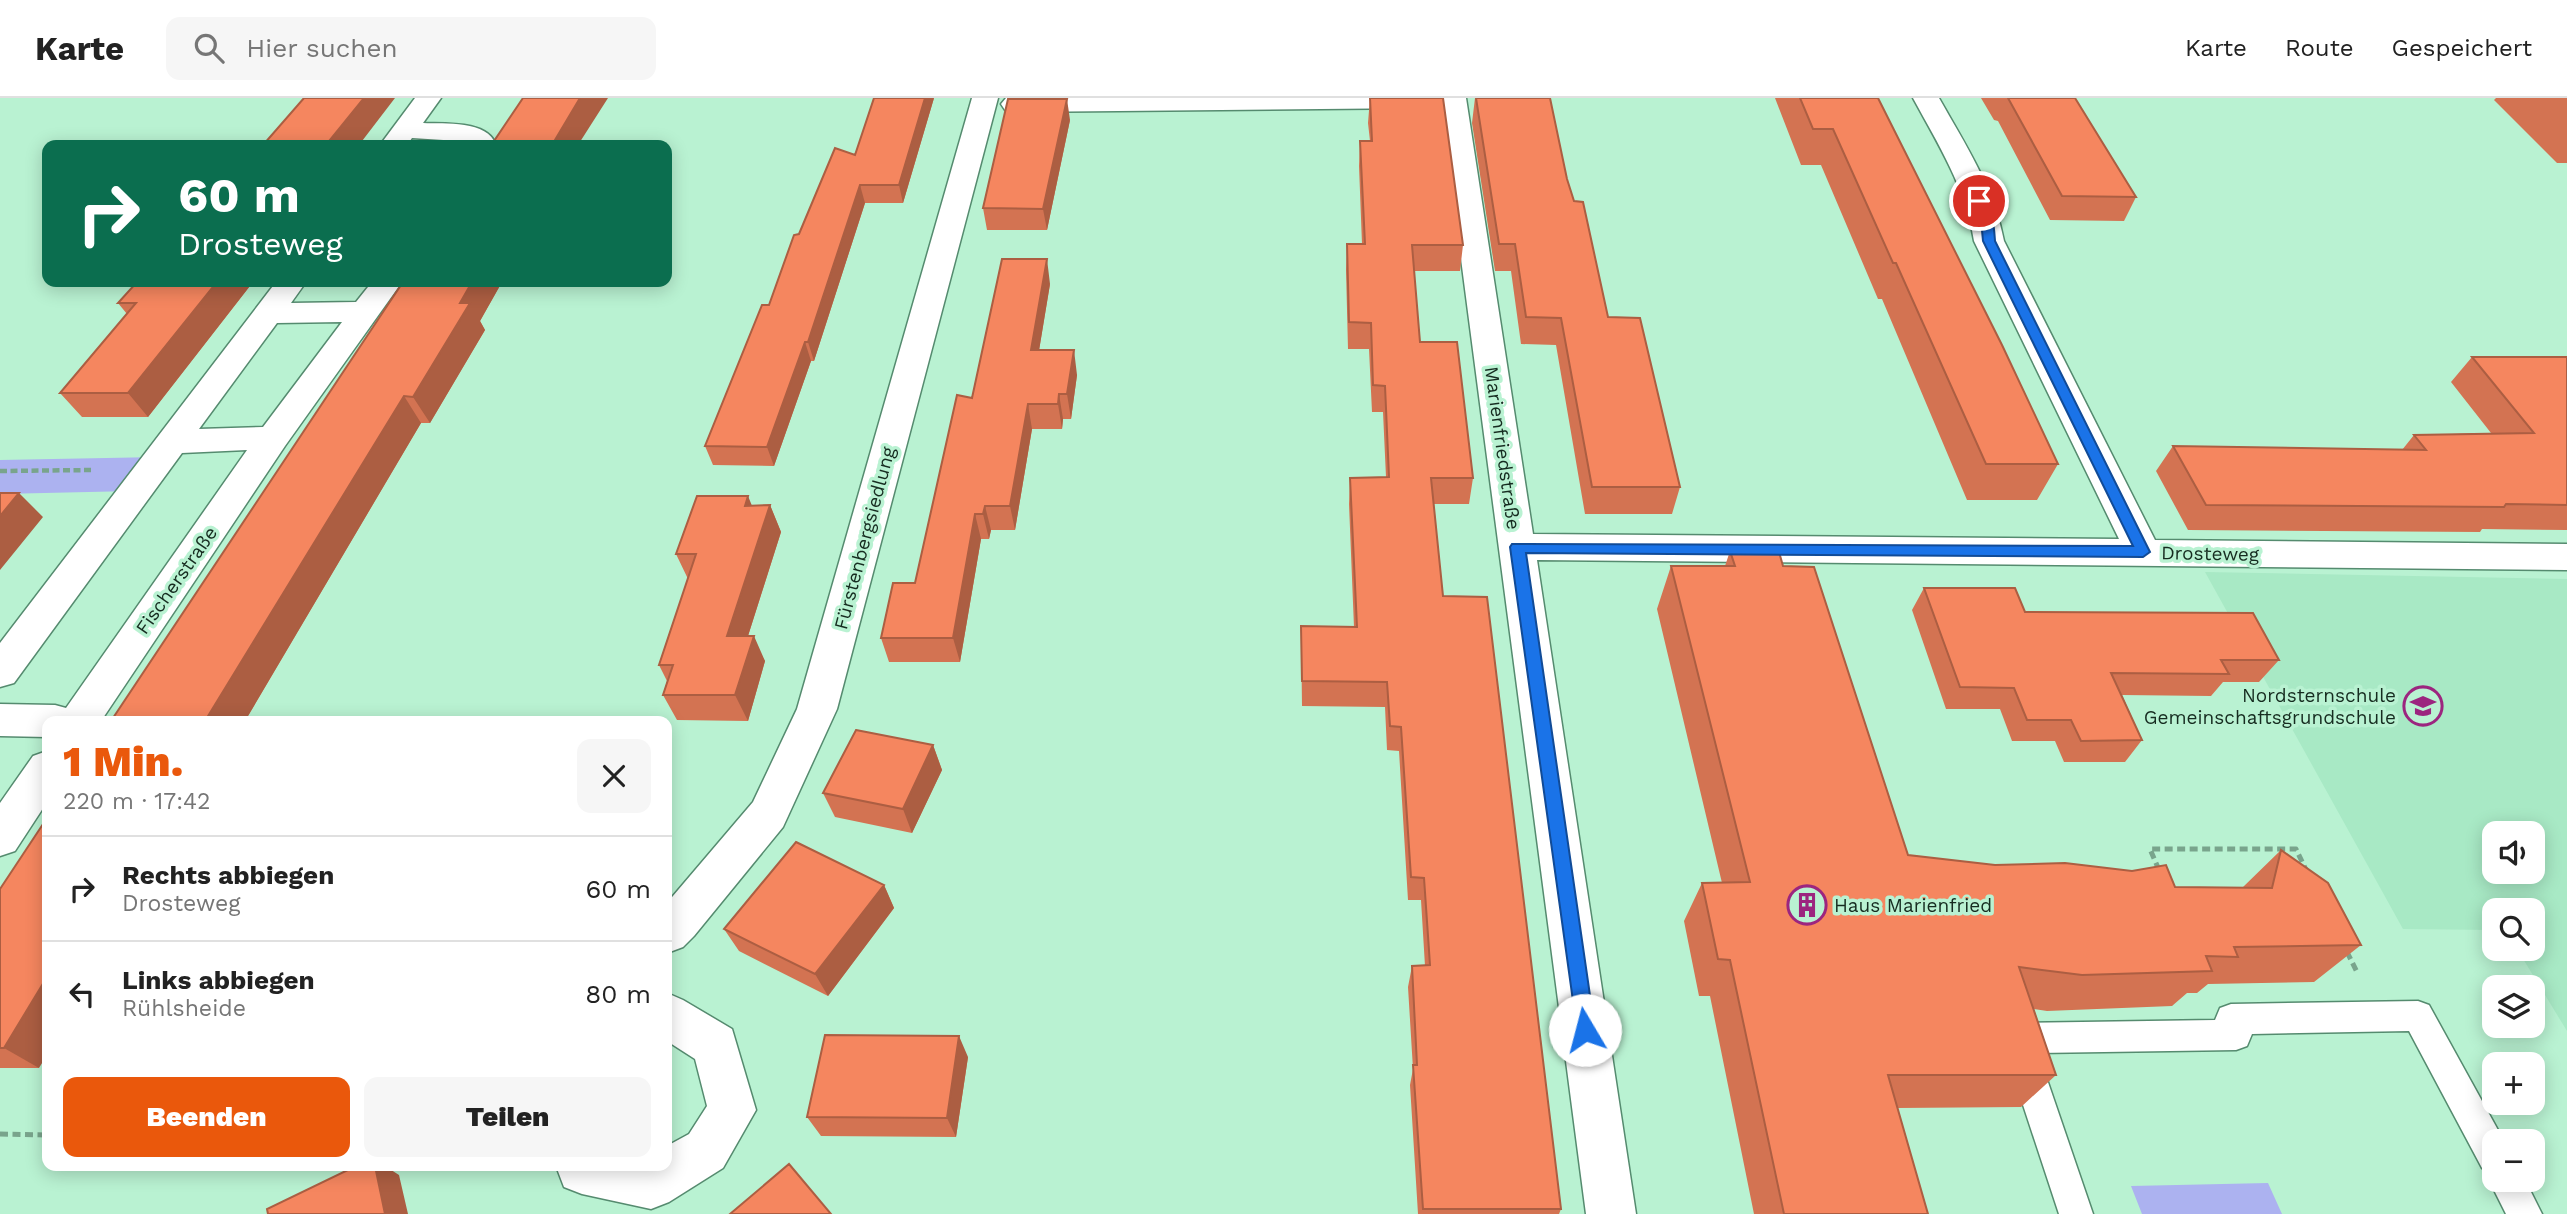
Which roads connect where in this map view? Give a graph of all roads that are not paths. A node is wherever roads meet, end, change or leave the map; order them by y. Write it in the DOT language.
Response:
graph roads {
  1 [pos="428,98"];
  2 [pos="1926,98"];
  3 [pos="1453,99"];
  4 [pos="1121,100"];
  5 [pos="984,101"];
  6 [pos="398,138"];
  7 [pos="478,140"];
  8 [pos="286,287"];
  9 [pos="383,287"];
  10 [pos="364,312"];
  11 [pos="267,313"];
  12 [pos="273,439"];
  13 [pos="159,456"];
  14 [pos="1518,547"];
  15 [pos="2143,552"];
  16 [pos="2567,557"];
  17 [pos="0,672"];
  18 [pos="82,716"];
  19 [pos="0,720"];
  20 [pos="42,721"];
  21 [pos="42,775"];
  22 [pos="0,838"];
  23 [pos="672,928"];
  24 [pos="672,1018"];
  25 [pos="2482,1134"];
  26 [pos="591,1171"];
  27 [pos="2513,1192"];
  28 [pos="1611,1214"];
  29 [pos="2076,1214"];
  30 [pos="2525,1214"];
  1 -- 6 [label="street"];
  2 -- 15 [label="street"];
  3 -- 4 [label="street, Fürstenbergsiedlung"];
  3 -- 14 [label="street, Marienfriedstraße"];
  4 -- 5 [label="street, Fürstenbergsiedlung"];
  5 -- 23 [label="street, Fürstenbergsiedlung"];
  6 -- 7 [label="street"];
  8 -- 11 [label="street"];
  9 -- 10 [label="street, Fischerstraße"];
  10 -- 11 [label="street"];
  10 -- 12 [label="street, Fischerstraße"];
  11 -- 13 [label="street"];
  12 -- 13 [label="street"];
  12 -- 18 [label="street, Fischerstraße"];
  13 -- 17 [label="street"];
  14 -- 15 [label="street, Drosteweg"];
  14 -- 28 [label="street, Marienfriedstraße"];
  15 -- 16 [label="street, Drosteweg"];
  19 -- 20 [label="street"];
  21 -- 22 [label="street"];
  24 -- 26 [label="street"];
  25 -- 29 [label="lane"];
  27 -- 30 [label="lane"];
}
